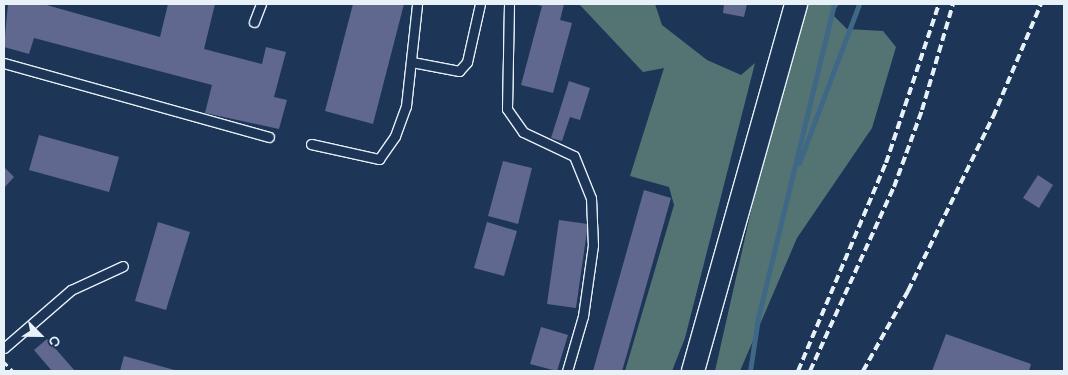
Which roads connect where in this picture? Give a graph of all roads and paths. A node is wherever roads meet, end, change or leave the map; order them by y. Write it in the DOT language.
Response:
graph roads {
  1 [pos="261,4"];
  2 [pos="417,4"];
  3 [pos="480,4"];
  4 [pos="509,4"];
  5 [pos="796,4"];
  6 [pos="254,22"];
  7 [pos="412,62"];
  8 [pos="4,63"];
  9 [pos="269,137"];
  10 [pos="312,144"];
  11 [pos="122,266"];
  12 [pos="4,348"];
  13 [pos="4,362"];
  14 [pos="13,371"];
  15 [pos="567,371"];
  16 [pos="693,371"];
  1 -- 6 [label="lane"];
  2 -- 7 [label="lane"];
  3 -- 7 [label="lane"];
  4 -- 15 [label="lane"];
  5 -- 16 [label="street"];
  7 -- 10 [label="lane"];
  8 -- 9 [label="lane"];
  11 -- 12 [label="lane"];
  13 -- 14 [label="path"];
}
